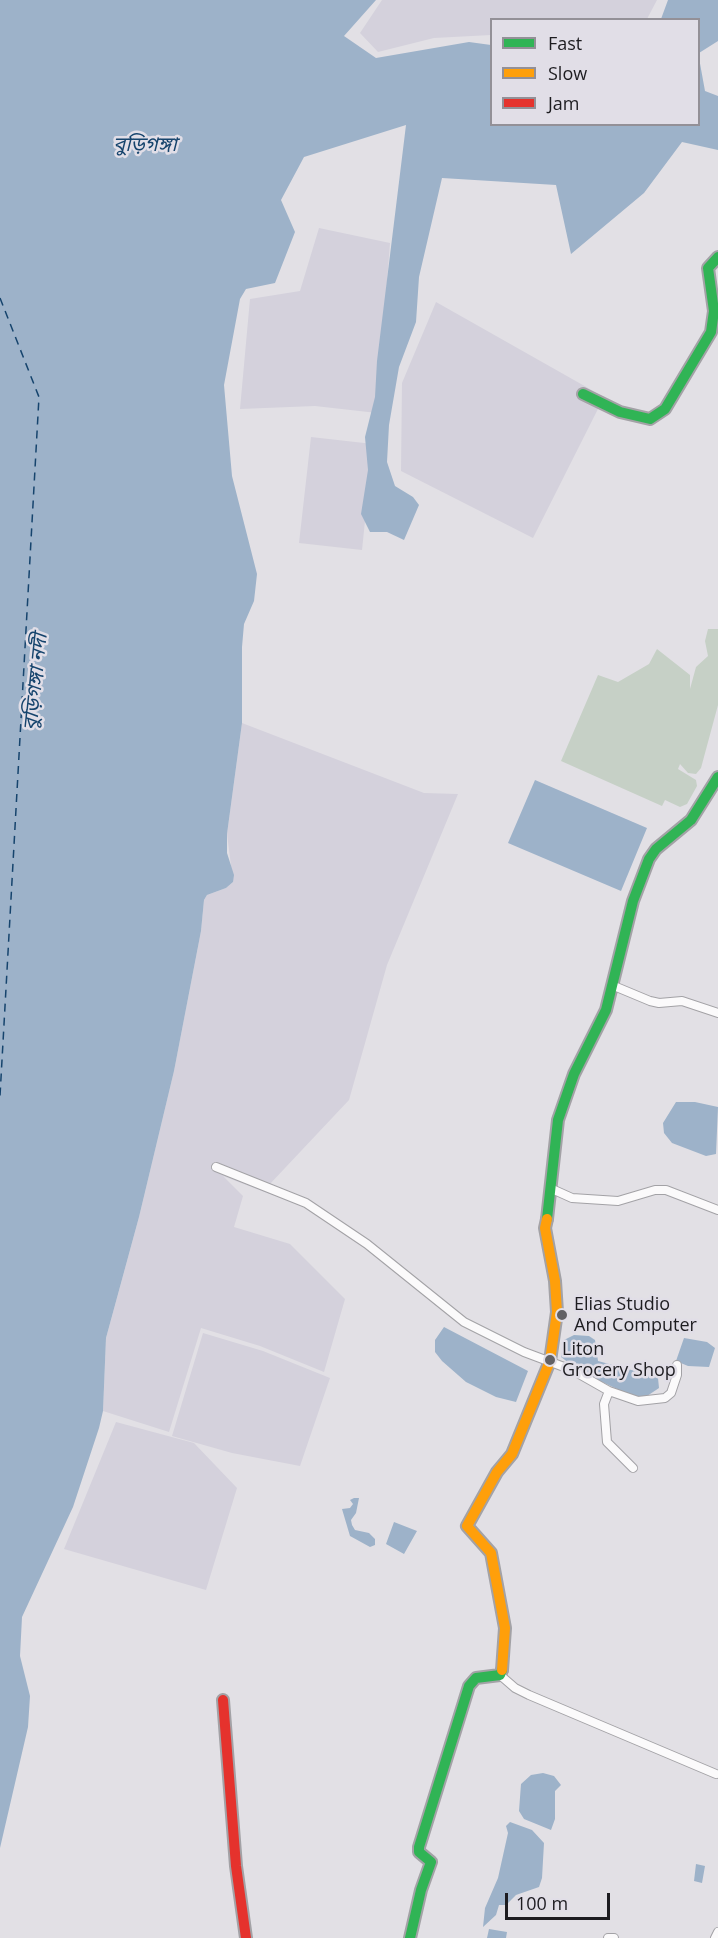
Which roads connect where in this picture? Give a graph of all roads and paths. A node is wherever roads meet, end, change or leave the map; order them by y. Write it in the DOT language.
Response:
graph roads {
  1 [pos="718,257"];
  2 [pos="583,394"];
  3 [pos="718,777"];
  4 [pos="614,986"];
  5 [pos="718,1013"];
  6 [pos="216,1167"];
  7 [pos="552,1189"];
  8 [pos="718,1210"];
  9 [pos="550,1360"];
  10 [pos="677,1365"];
  11 [pos="609,1391"];
  12 [pos="633,1468"];
  13 [pos="500,1675"];
  14 [pos="223,1700"];
  15 [pos="716,1774"];
  16 [pos="718,1932"];
  17 [pos="246,1938"];
  18 [pos="410,1938"];
  19 [pos="608,1938"];
  20 [pos="614,1938"];
  21 [pos="715,1938"];
  1 -- 2 [label="street"];
  3 -- 4 [label="street"];
  4 -- 5 [label="street"];
  4 -- 7 [label="street"];
  6 -- 9 [label="street"];
  7 -- 8 [label="street"];
  7 -- 9 [label="street"];
  9 -- 11 [label="street"];
  9 -- 13 [label="street"];
  10 -- 11 [label="street"];
  11 -- 12 [label="street"];
  13 -- 15 [label="street"];
  13 -- 18 [label="street"];
  14 -- 17 [label="street"];
  16 -- 21 [label="street"];
  19 -- 20 [label="street"];
}
